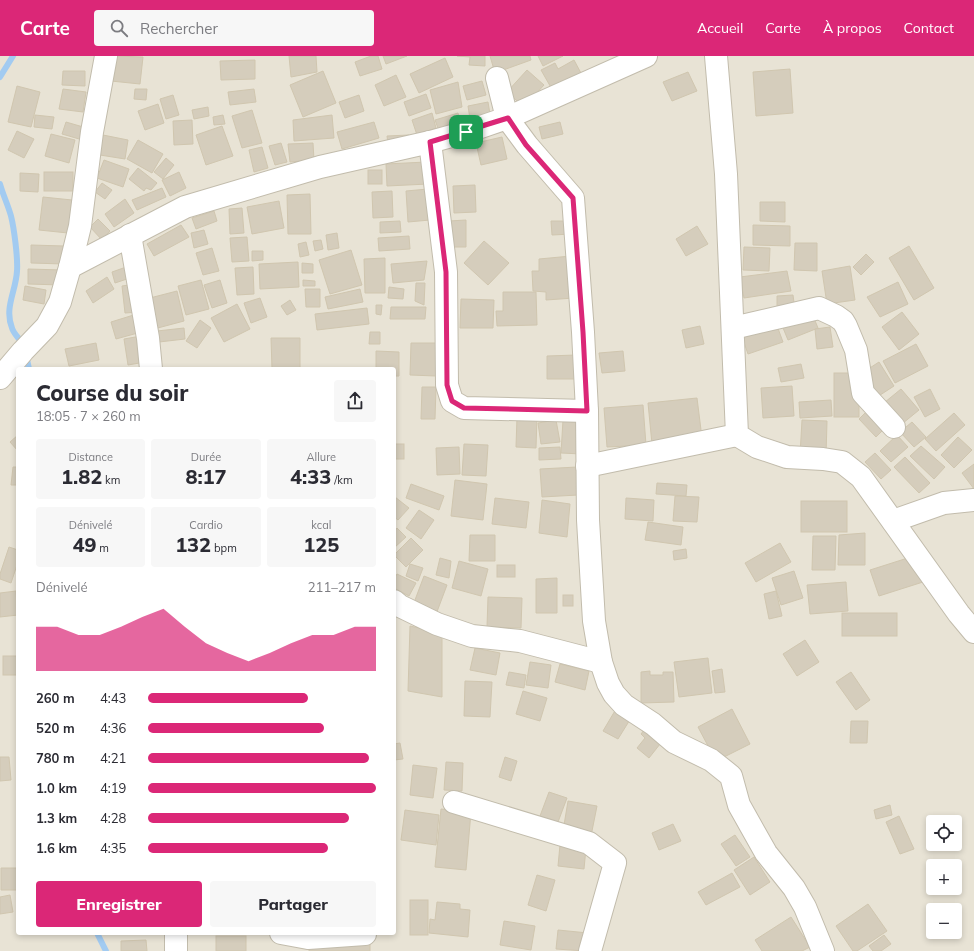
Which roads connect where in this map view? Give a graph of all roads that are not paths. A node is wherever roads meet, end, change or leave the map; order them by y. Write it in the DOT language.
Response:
graph roads {
  1 [pos="106,56"];
  2 [pos="646,56"];
  3 [pos="716,56"];
  4 [pos="497,78"];
  5 [pos="508,118"];
  6 [pos="430,142"];
  7 [pos="130,235"];
  8 [pos="70,267"];
  9 [pos="733,328"];
  10 [pos="12,365"];
  11 [pos="151,367"];
  12 [pos="587,411"];
  13 [pos="894,427"];
  14 [pos="737,435"];
  15 [pos="587,466"];
  16 [pos="974,500"];
  17 [pos="893,521"];
  18 [pos="396,603"];
  19 [pos="974,632"];
  20 [pos="601,662"];
  21 [pos="454,802"];
  22 [pos="176,935"];
  23 [pos="292,935"];
  24 [pos="351,935"];
  25 [pos="176,951"];
  26 [pos="590,951"];
  27 [pos="823,951"];
  1 -- 8 [label="street"];
  2 -- 5 [label="street"];
  3 -- 9 [label="street"];
  4 -- 5 [label="street"];
  5 -- 6 [label="street"];
  5 -- 12 [label="street"];
  6 -- 7 [label="street"];
  6 -- 12 [label="street"];
  7 -- 8 [label="street"];
  7 -- 11 [label="street"];
  8 -- 10 [label="street"];
  9 -- 13 [label="street"];
  9 -- 14 [label="street"];
  12 -- 15 [label="street"];
  14 -- 15 [label="street"];
  14 -- 17 [label="street"];
  15 -- 20 [label="street"];
  16 -- 17 [label="street"];
  17 -- 19 [label="street"];
  18 -- 20 [label="street"];
  20 -- 27 [label="street"];
  21 -- 26 [label="street"];
  22 -- 25 [label="street"];
  23 -- 24 [label="street"];
}
